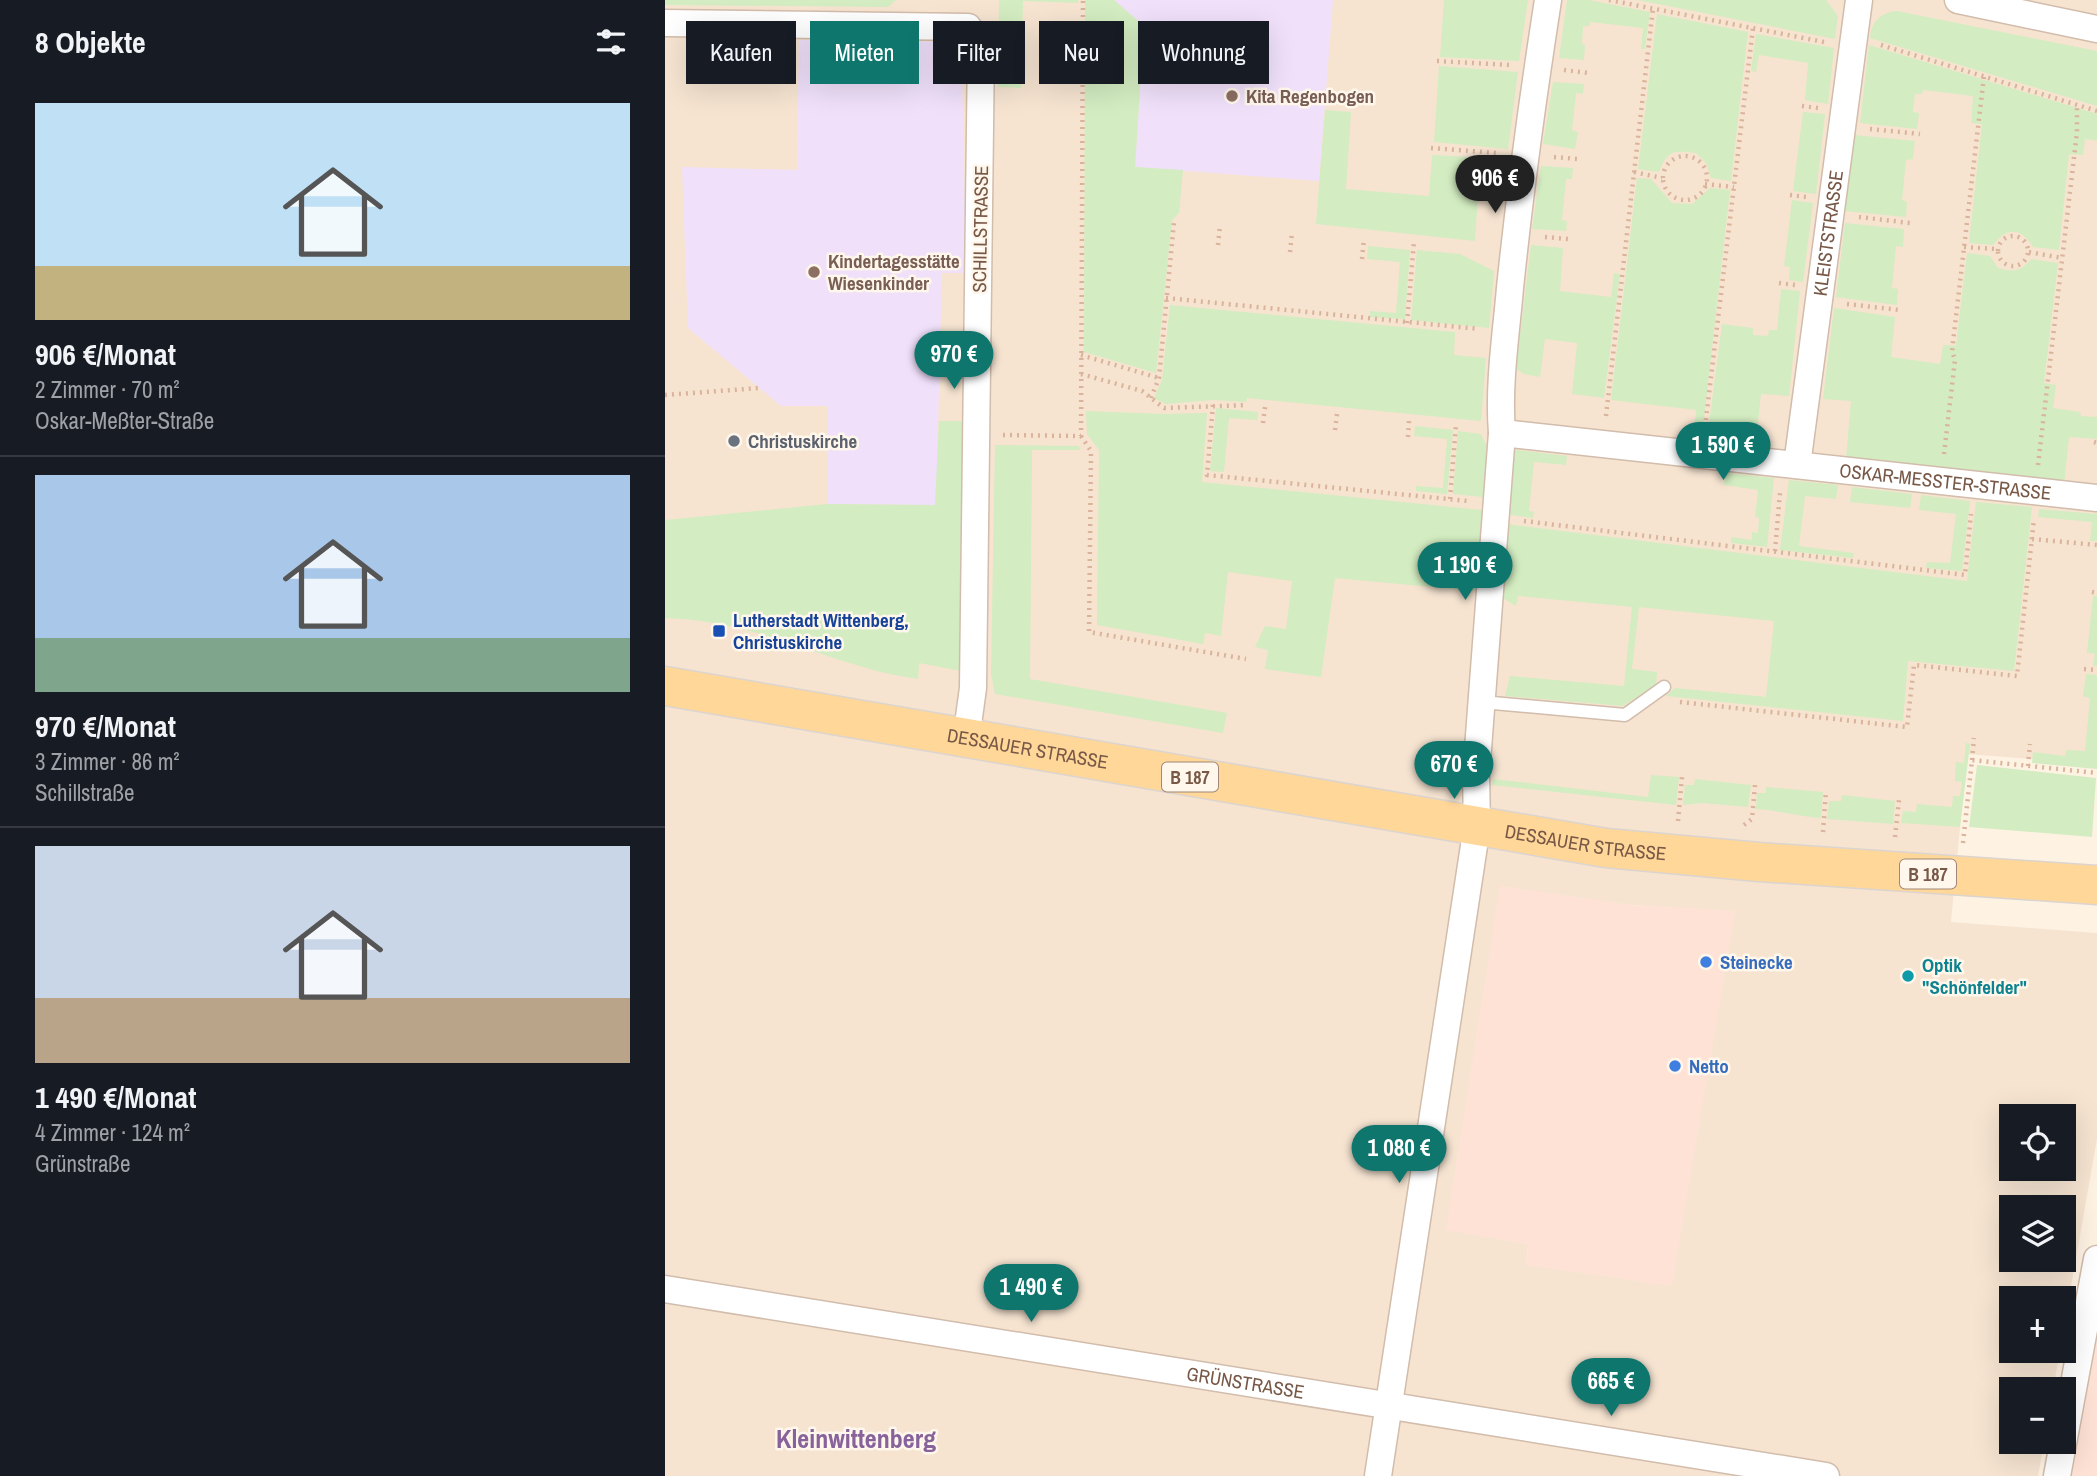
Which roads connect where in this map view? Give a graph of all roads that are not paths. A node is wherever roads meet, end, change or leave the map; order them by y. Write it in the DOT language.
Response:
graph roads {
  1 [pos="1548,0"];
  2 [pos="1859,0"];
  3 [pos="1958,0"];
  4 [pos="665,23"];
  5 [pos="2097,29"];
  6 [pos="1502,433"];
  7 [pos="1790,465"];
  8 [pos="2097,498"];
  9 [pos="665,686"];
  10 [pos="1664,687"];
  11 [pos="1482,702"];
  12 [pos="966,739"];
  13 [pos="1477,826"];
  14 [pos="2097,886"];
  15 [pos="2097,1259"];
  16 [pos="665,1289"];
  17 [pos="1389,1407"];
  18 [pos="1378,1476"];
  19 [pos="1826,1476"];
  20 [pos="2057,1476"];
  1 -- 6 [label="street"];
  2 -- 7 [label="street, KLEISTSTRASSE"];
  3 -- 5 [label="street"];
  4 -- 12 [label="street, SCHILLSTRASSE"];
  6 -- 7 [label="street, OSKAR-MESSTER-STRASSE"];
  6 -- 11 [label="street"];
  7 -- 8 [label="street, OSKAR-MESSTER-STRASSE"];
  9 -- 12 [label="main road, DESSAUER STRASSE / B 187"];
  10 -- 11 [label="lane"];
  11 -- 13 [label="street"];
  12 -- 13 [label="main road, DESSAUER STRASSE / B 187"];
  13 -- 14 [label="main road, DESSAUER STRASSE / B 187"];
  13 -- 17 [label="street"];
  15 -- 20 [label="street"];
  16 -- 17 [label="street, GRÜNSTRASSE"];
  17 -- 18 [label="street"];
  17 -- 19 [label="street, GRÜNSTRASSE"];
}
